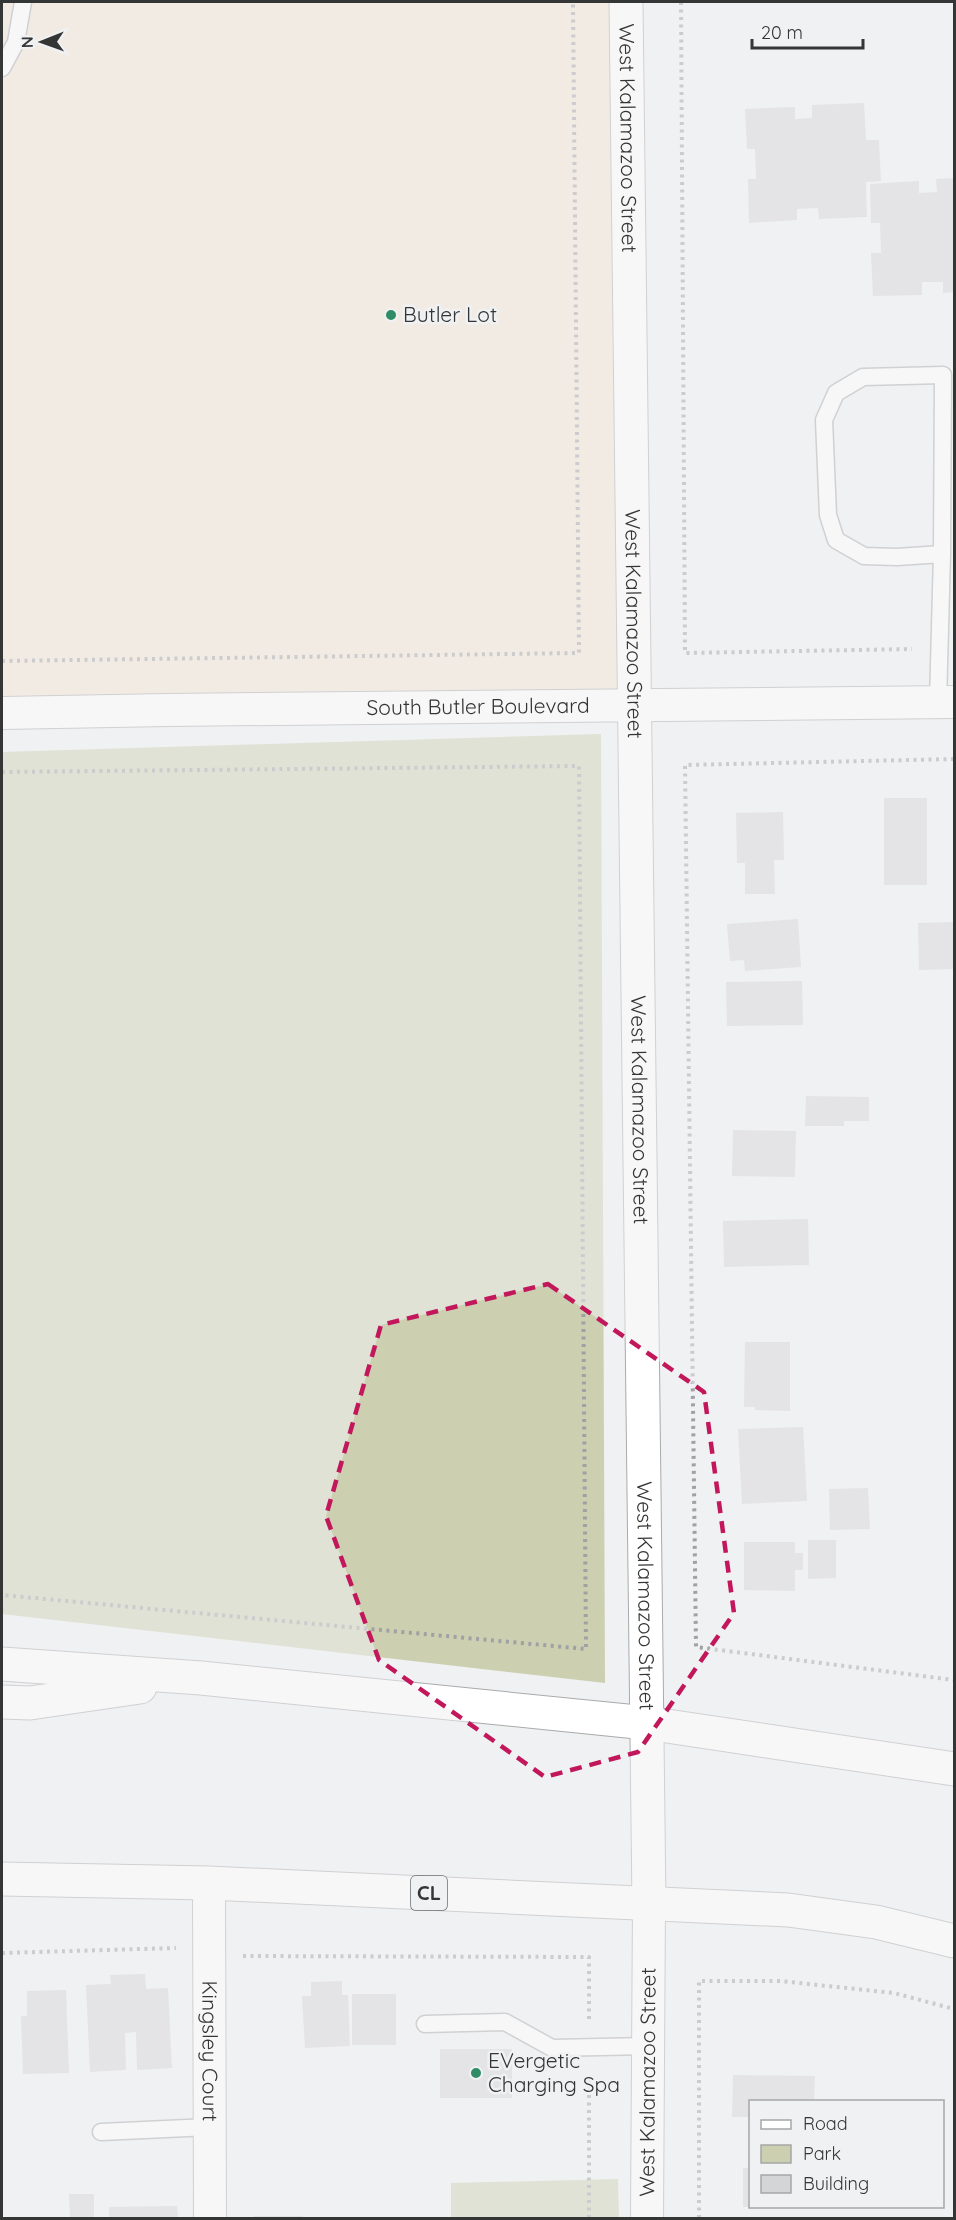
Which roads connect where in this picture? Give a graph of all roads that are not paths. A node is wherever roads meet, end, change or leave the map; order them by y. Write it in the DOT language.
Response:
graph roads {
  1 [pos="23,2"];
  2 [pos="626,2"];
  3 [pos="2,68"];
  4 [pos="942,554"];
  5 [pos="946,702"];
  6 [pos="633,706"];
  7 [pos="2,713"];
  8 [pos="2,1664"];
  9 [pos="201,1678"];
  10 [pos="2,1702"];
  11 [pos="647,1723"];
  12 [pos="954,1769"];
  13 [pos="2,1879"];
  14 [pos="209,1883"];
  15 [pos="649,1904"];
  16 [pos="954,1941"];
  17 [pos="425,2024"];
  18 [pos="648,2046"];
  19 [pos="209,2127"];
  20 [pos="101,2132"];
  21 [pos="210,2218"];
  22 [pos="647,2218"];
  1 -- 3 [label="lane"];
  2 -- 6 [label="main road, West Kalamazoo Street"];
  4 -- 4 [label="lane"];
  4 -- 5 [label="lane"];
  5 -- 6 [label="street, South Butler Boulevard"];
  6 -- 7 [label="street, South Butler Boulevard"];
  6 -- 11 [label="main road, West Kalamazoo Street"];
  8 -- 9 [label="main road"];
  9 -- 10 [label="main road"];
  9 -- 11 [label="main road"];
  11 -- 12 [label="main road"];
  11 -- 15 [label="main road, West Kalamazoo Street"];
  13 -- 14 [label="main road, CL"];
  14 -- 15 [label="main road, CL"];
  14 -- 19 [label="street, Kingsley Court"];
  15 -- 16 [label="main road, CL"];
  15 -- 18 [label="street, West Kalamazoo Street"];
  17 -- 18 [label="lane"];
  18 -- 22 [label="street, West Kalamazoo Street"];
  19 -- 20 [label="lane"];
  19 -- 21 [label="street, Kingsley Court"];
}
